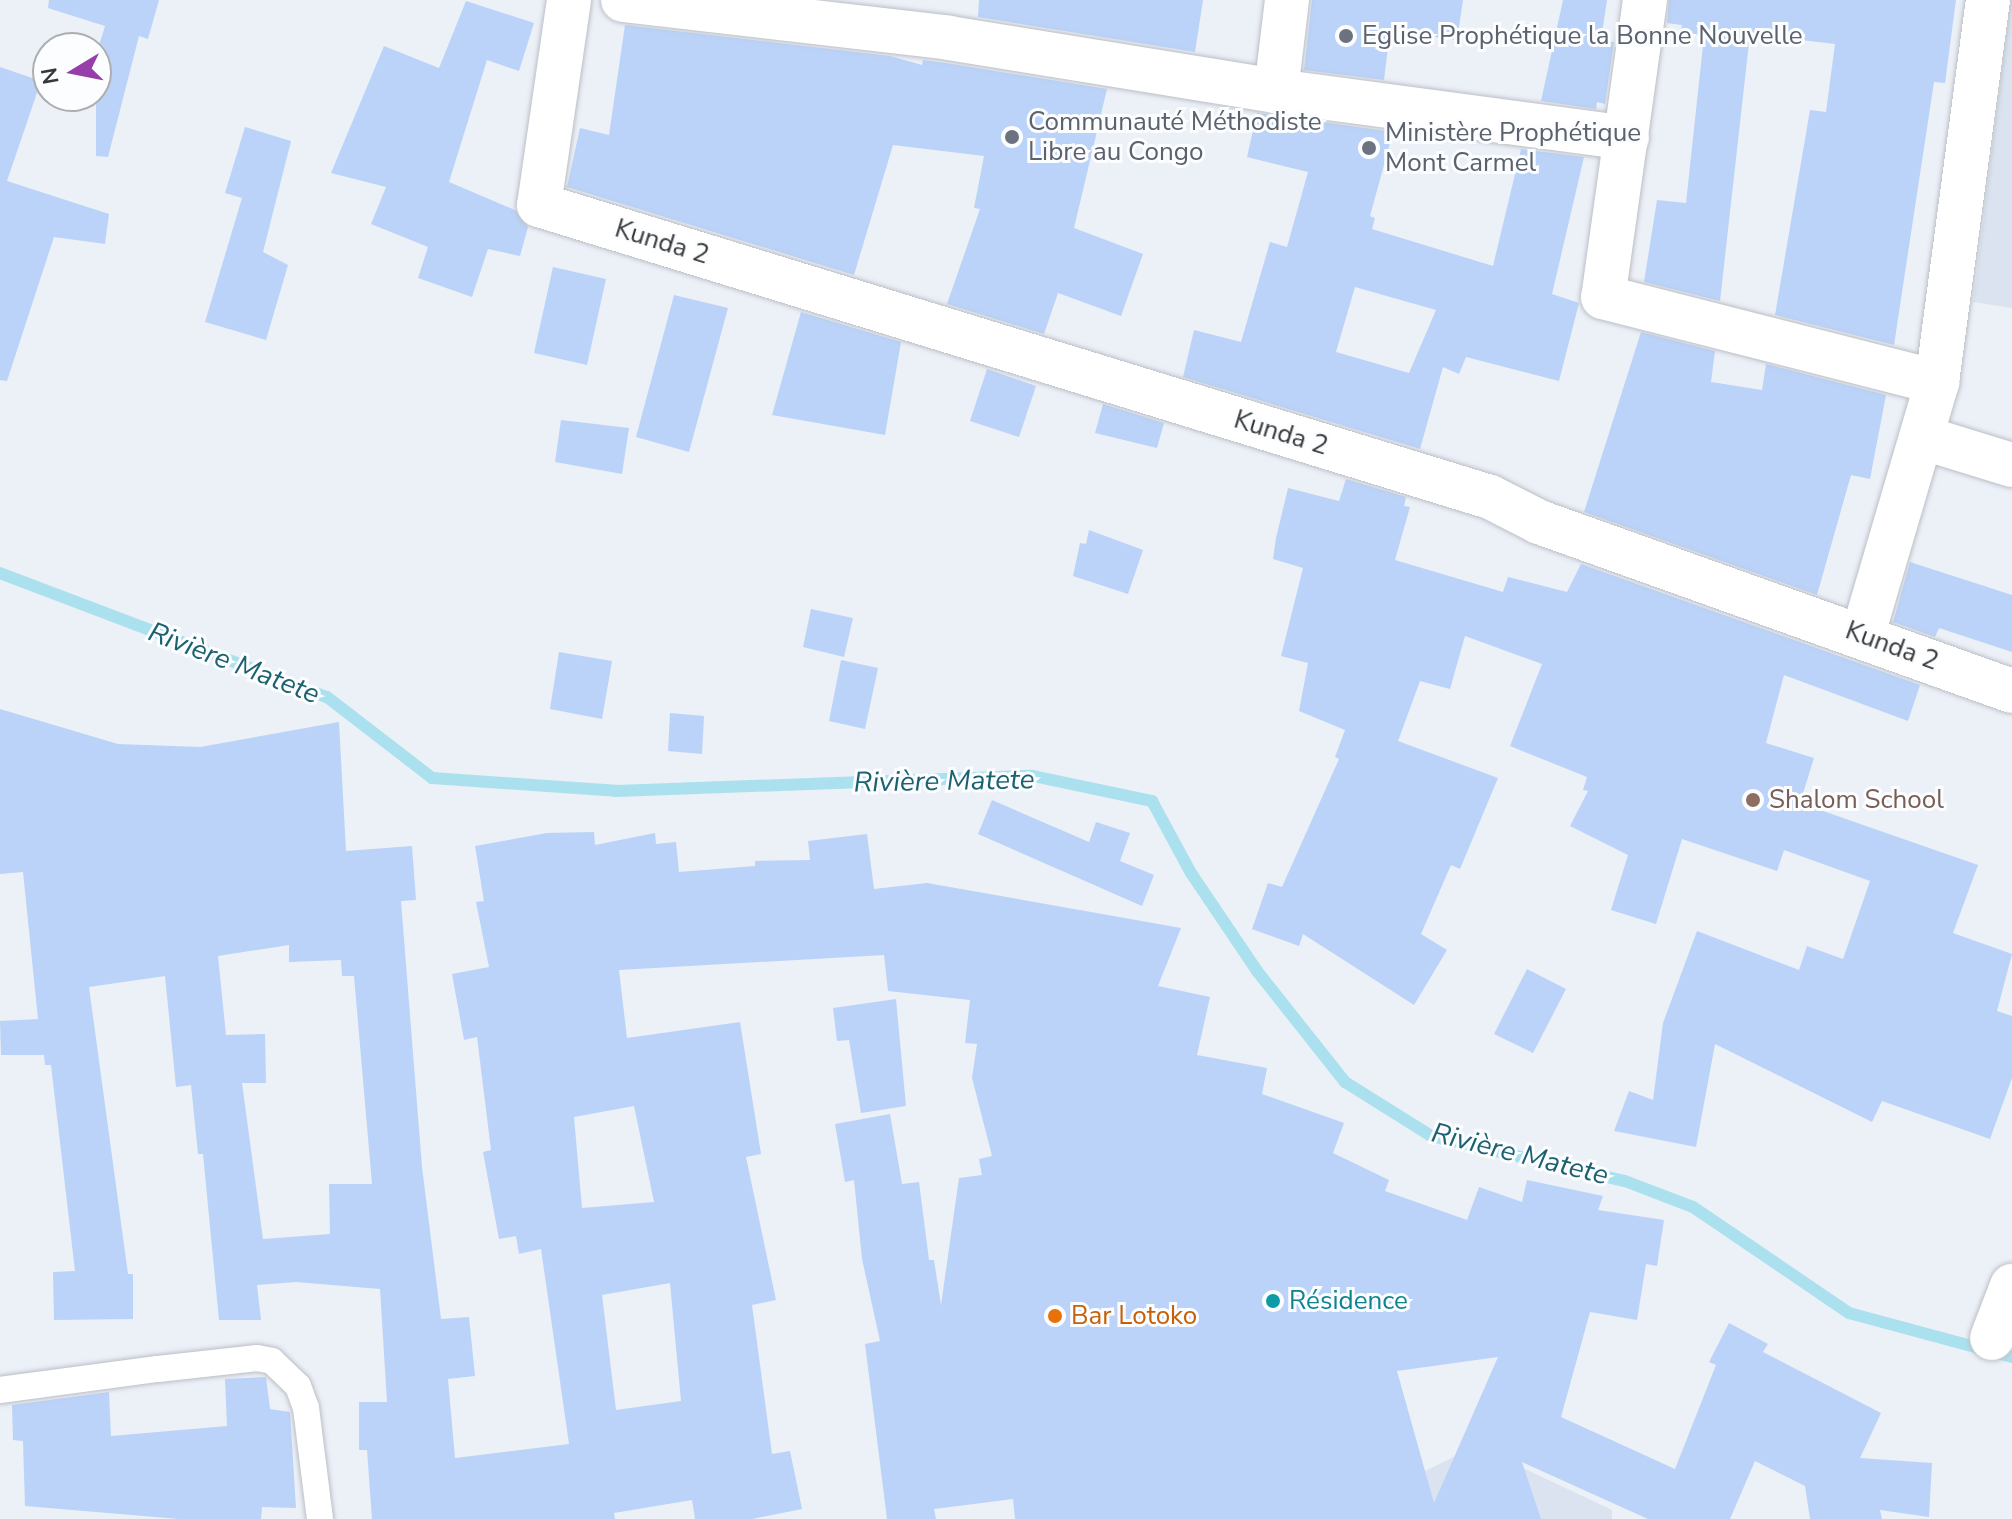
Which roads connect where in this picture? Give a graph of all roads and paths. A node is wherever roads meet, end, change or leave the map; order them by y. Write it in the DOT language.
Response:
graph roads {
  1 [pos="569,0"];
  2 [pos="623,0"];
  3 [pos="1287,0"];
  4 [pos="1645,0"];
  5 [pos="1988,0"];
  6 [pos="951,19"];
  7 [pos="1276,91"];
  8 [pos="1627,138"];
  9 [pos="1937,382"];
  10 [pos="1924,438"];
  11 [pos="2012,465"];
  12 [pos="1863,634"];
  13 [pos="2012,691"];
  14 [pos="2012,1286"];
  15 [pos="1992,1338"];
  16 [pos="0,1390"];
  17 [pos="320,1519"];
  1 -- 12 [label="street, Kunda 2"];
  2 -- 6 [label="street"];
  3 -- 7 [label="street"];
  4 -- 8 [label="street"];
  5 -- 9 [label="street"];
  6 -- 7 [label="street"];
  7 -- 8 [label="street"];
  8 -- 9 [label="street"];
  9 -- 10 [label="street"];
  10 -- 11 [label="street"];
  10 -- 12 [label="street"];
  12 -- 13 [label="street, Kunda 2"];
  14 -- 15 [label="street"];
  16 -- 17 [label="lane"];
}
